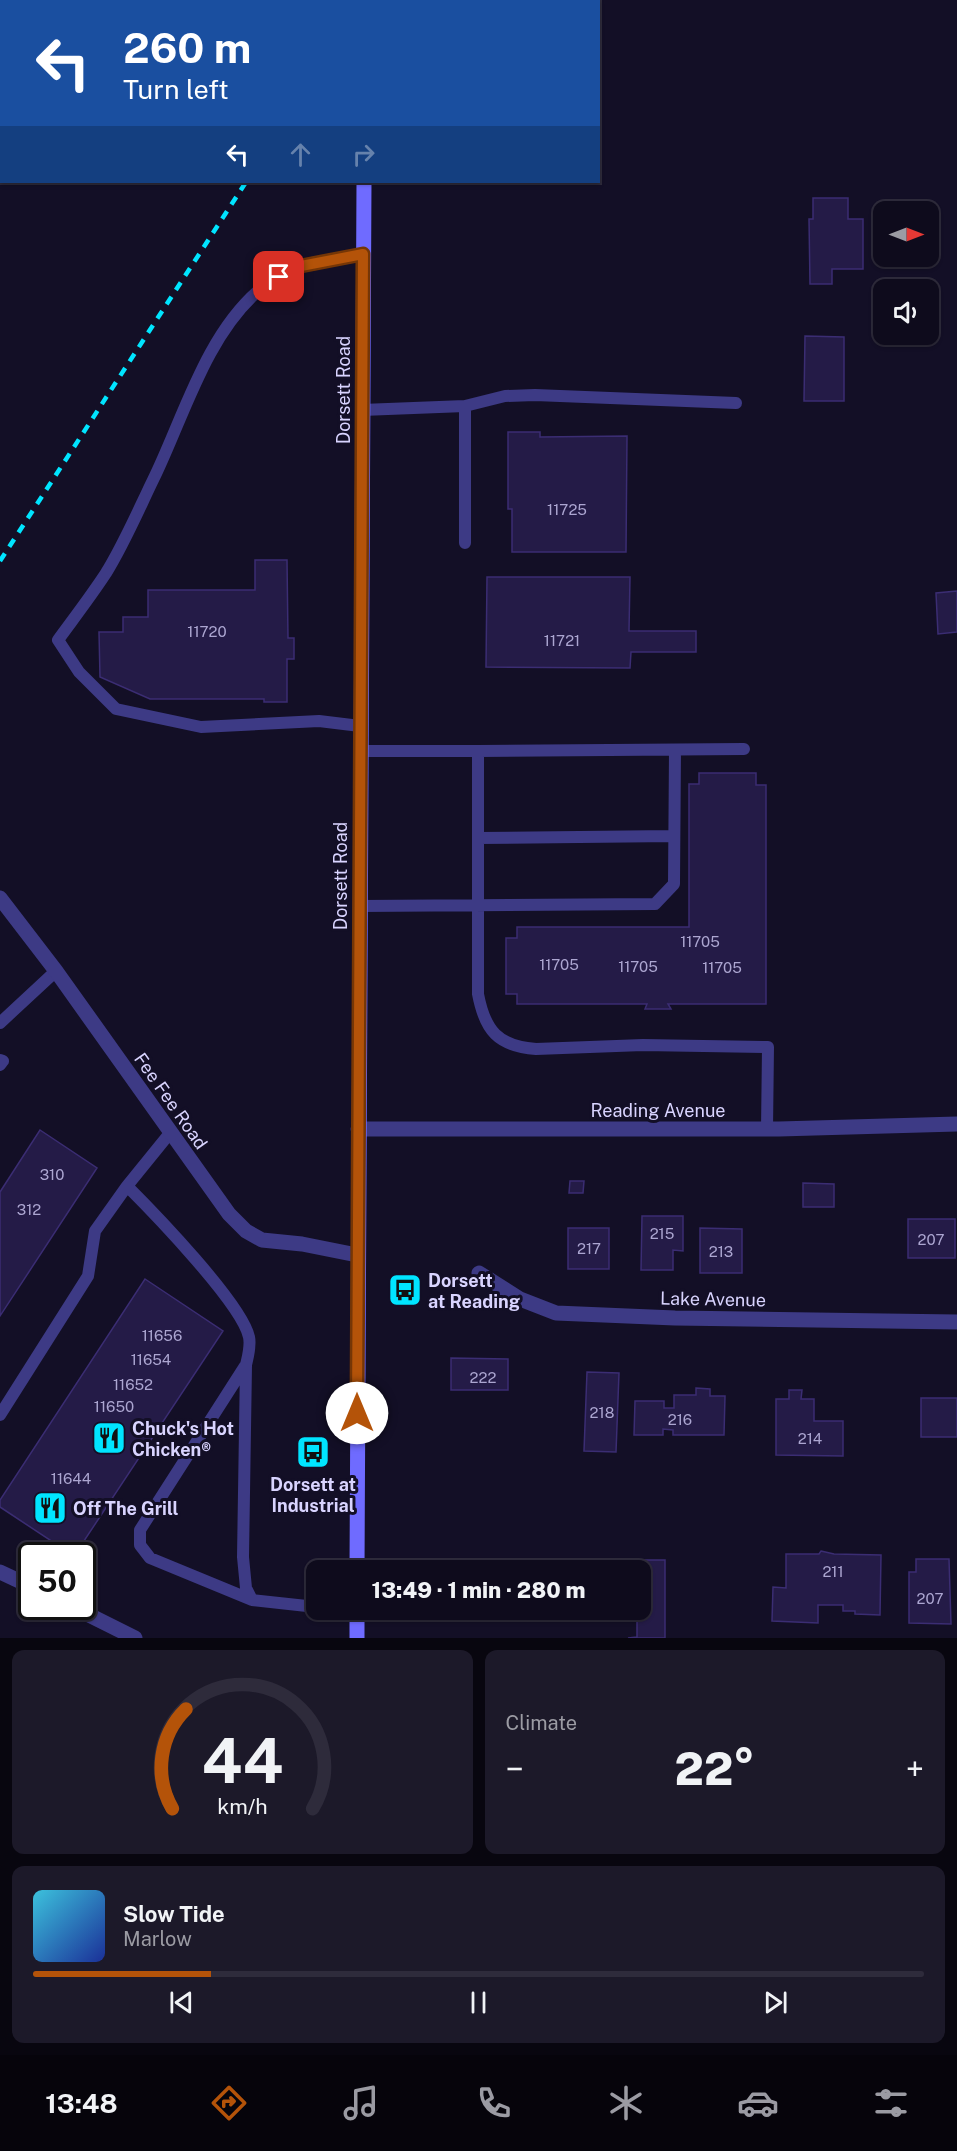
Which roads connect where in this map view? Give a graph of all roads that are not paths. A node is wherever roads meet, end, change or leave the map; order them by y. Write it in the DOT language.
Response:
graph roads {
  1 [pos="364,183"];
  2 [pos="363,254"];
  3 [pos="736,403"];
  4 [pos="465,406"];
  5 [pos="362,410"];
  6 [pos="465,543"];
  7 [pos="360,726"];
  8 [pos="744,749"];
  9 [pos="675,750"];
  10 [pos="360,751"];
  11 [pos="478,751"];
  12 [pos="674,836"];
  13 [pos="478,838"];
  14 [pos="0,898"];
  15 [pos="359,906"];
  16 [pos="478,907"];
  17 [pos="56,971"];
  18 [pos="0,1023"];
  19 [pos="0,1060"];
  20 [pos="0,1065"];
  21 [pos="957,1124"];
  22 [pos="358,1129"];
  23 [pos="768,1129"];
  24 [pos="170,1133"];
  25 [pos="127,1186"];
  26 [pos="357,1255"];
  27 [pos="479,1273"];
  28 [pos="957,1322"];
  29 [pos="246,1365"];
  30 [pos="0,1415"];
  31 [pos="357,1560"];
  32 [pos="0,1572"];
  33 [pos="18,1580"];
  34 [pos="252,1600"];
  35 [pos="306,1606"];
  36 [pos="96,1618"];
  37 [pos="357,1620"];
  38 [pos="135,1638"];
  39 [pos="357,1638"];
  1 -- 2 [label="main road, Dorsett Road"];
  2 -- 5 [label="main road, Dorsett Road"];
  2 -- 7 [label="lane"];
  3 -- 4 [label="lane"];
  4 -- 5 [label="lane"];
  4 -- 6 [label="lane"];
  5 -- 7 [label="main road, Dorsett Road"];
  7 -- 10 [label="main road, Dorsett Road"];
  8 -- 9 [label="lane"];
  9 -- 11 [label="lane"];
  9 -- 12 [label="lane"];
  10 -- 11 [label="lane"];
  10 -- 15 [label="main road, Dorsett Road"];
  11 -- 13 [label="lane"];
  12 -- 13 [label="lane"];
  12 -- 16 [label="lane"];
  13 -- 16 [label="lane"];
  14 -- 17 [label="street, Fee Fee Road"];
  15 -- 16 [label="lane"];
  15 -- 22 [label="main road, Dorsett Road"];
  16 -- 23 [label="lane"];
  17 -- 18 [label="lane"];
  17 -- 24 [label="street, Fee Fee Road"];
  19 -- 20 [label="lane"];
  21 -- 23 [label="street, Reading Avenue"];
  22 -- 23 [label="street, Reading Avenue"];
  22 -- 26 [label="main road, Dorsett Road"];
  24 -- 25 [label="lane"];
  24 -- 26 [label="street, Fee Fee Road"];
  25 -- 29 [label="lane"];
  25 -- 30 [label="lane"];
  26 -- 31 [label="main road, Dorsett Road"];
  27 -- 28 [label="street, Lake Avenue"];
  29 -- 34 [label="lane"];
  29 -- 34 [label="lane"];
  32 -- 33 [label="street"];
  34 -- 35 [label="lane"];
  36 -- 38 [label="street"];
  37 -- 39 [label="main road"];
}
